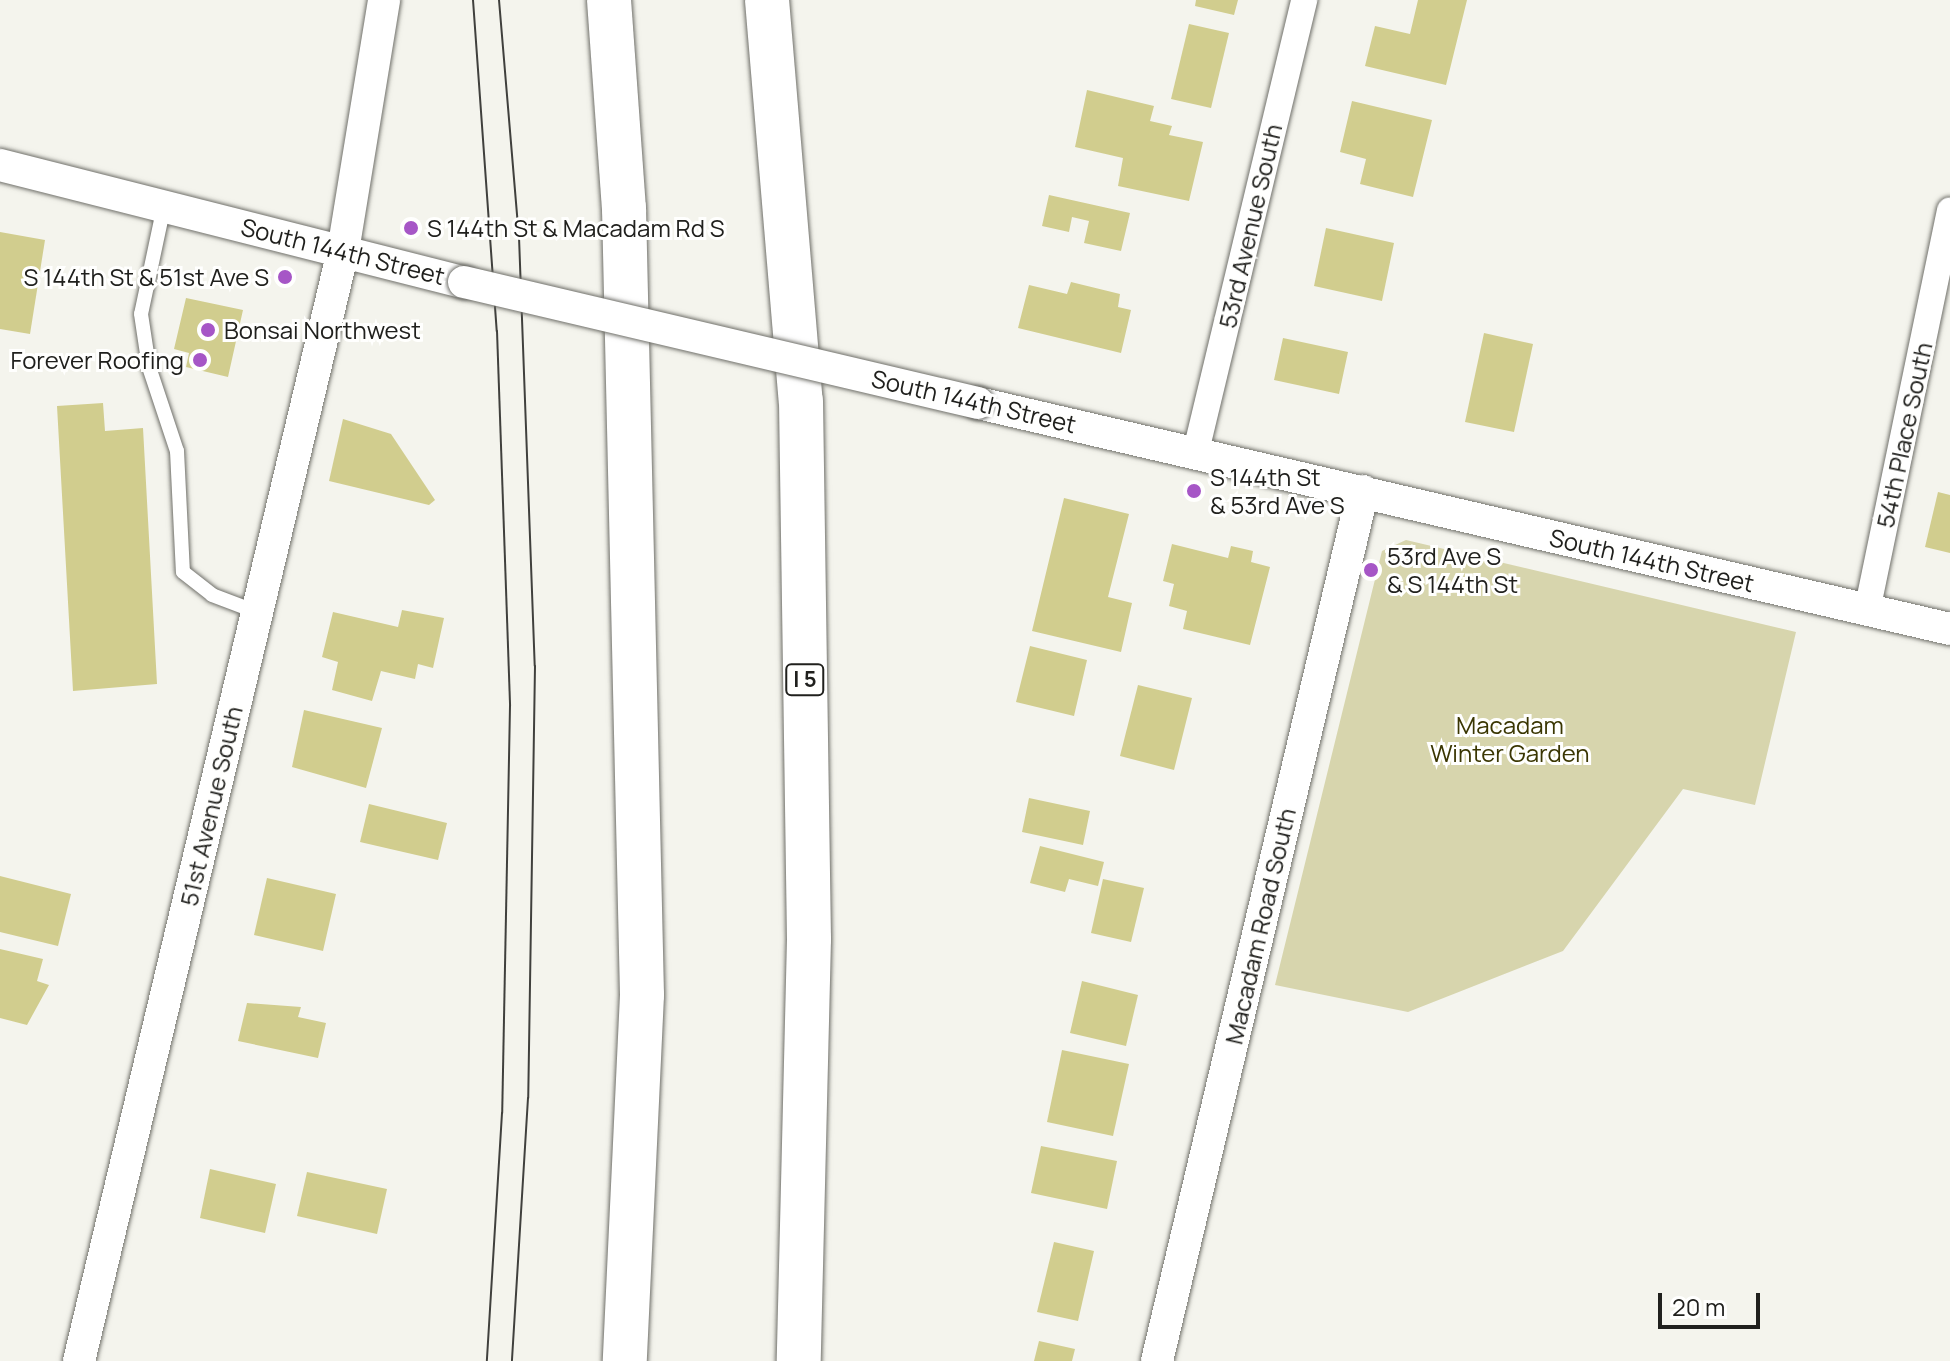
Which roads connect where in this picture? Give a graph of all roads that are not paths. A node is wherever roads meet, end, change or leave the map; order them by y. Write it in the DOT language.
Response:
graph roads {
  1 [pos="384,0"];
  2 [pos="609,0"];
  3 [pos="636,0"];
  4 [pos="767,0"];
  5 [pos="1304,0"];
  6 [pos="0,165"];
  7 [pos="164,206"];
  8 [pos="624,208"];
  9 [pos="1950,211"];
  10 [pos="343,251"];
  11 [pos="1196,451"];
  12 [pos="1363,491"];
  13 [pos="1867,611"];
  14 [pos="257,612"];
  15 [pos="1950,629"];
  16 [pos="79,1361"];
  17 [pos="625,1361"];
  18 [pos="799,1361"];
  19 [pos="1157,1361"];
  1 -- 10 [label="street"];
  2 -- 8 [label="highway"];
  3 -- 8 [label="highway"];
  4 -- 18 [label="highway, I 5"];
  5 -- 11 [label="street, 53rd Avenue South"];
  6 -- 7 [label="street, South 144th Street"];
  7 -- 10 [label="street, South 144th Street"];
  7 -- 14 [label="lane"];
  8 -- 17 [label="highway"];
  9 -- 13 [label="street, 54th Place South"];
  10 -- 11 [label="street, South 144th Street, bridge"];
  10 -- 14 [label="street, 51st Avenue South"];
  11 -- 12 [label="street, South 144th Street"];
  12 -- 13 [label="street, South 144th Street"];
  12 -- 19 [label="street, Macadam Road South"];
  13 -- 15 [label="street, South 144th Street"];
  14 -- 16 [label="street, 51st Avenue South"];
}
